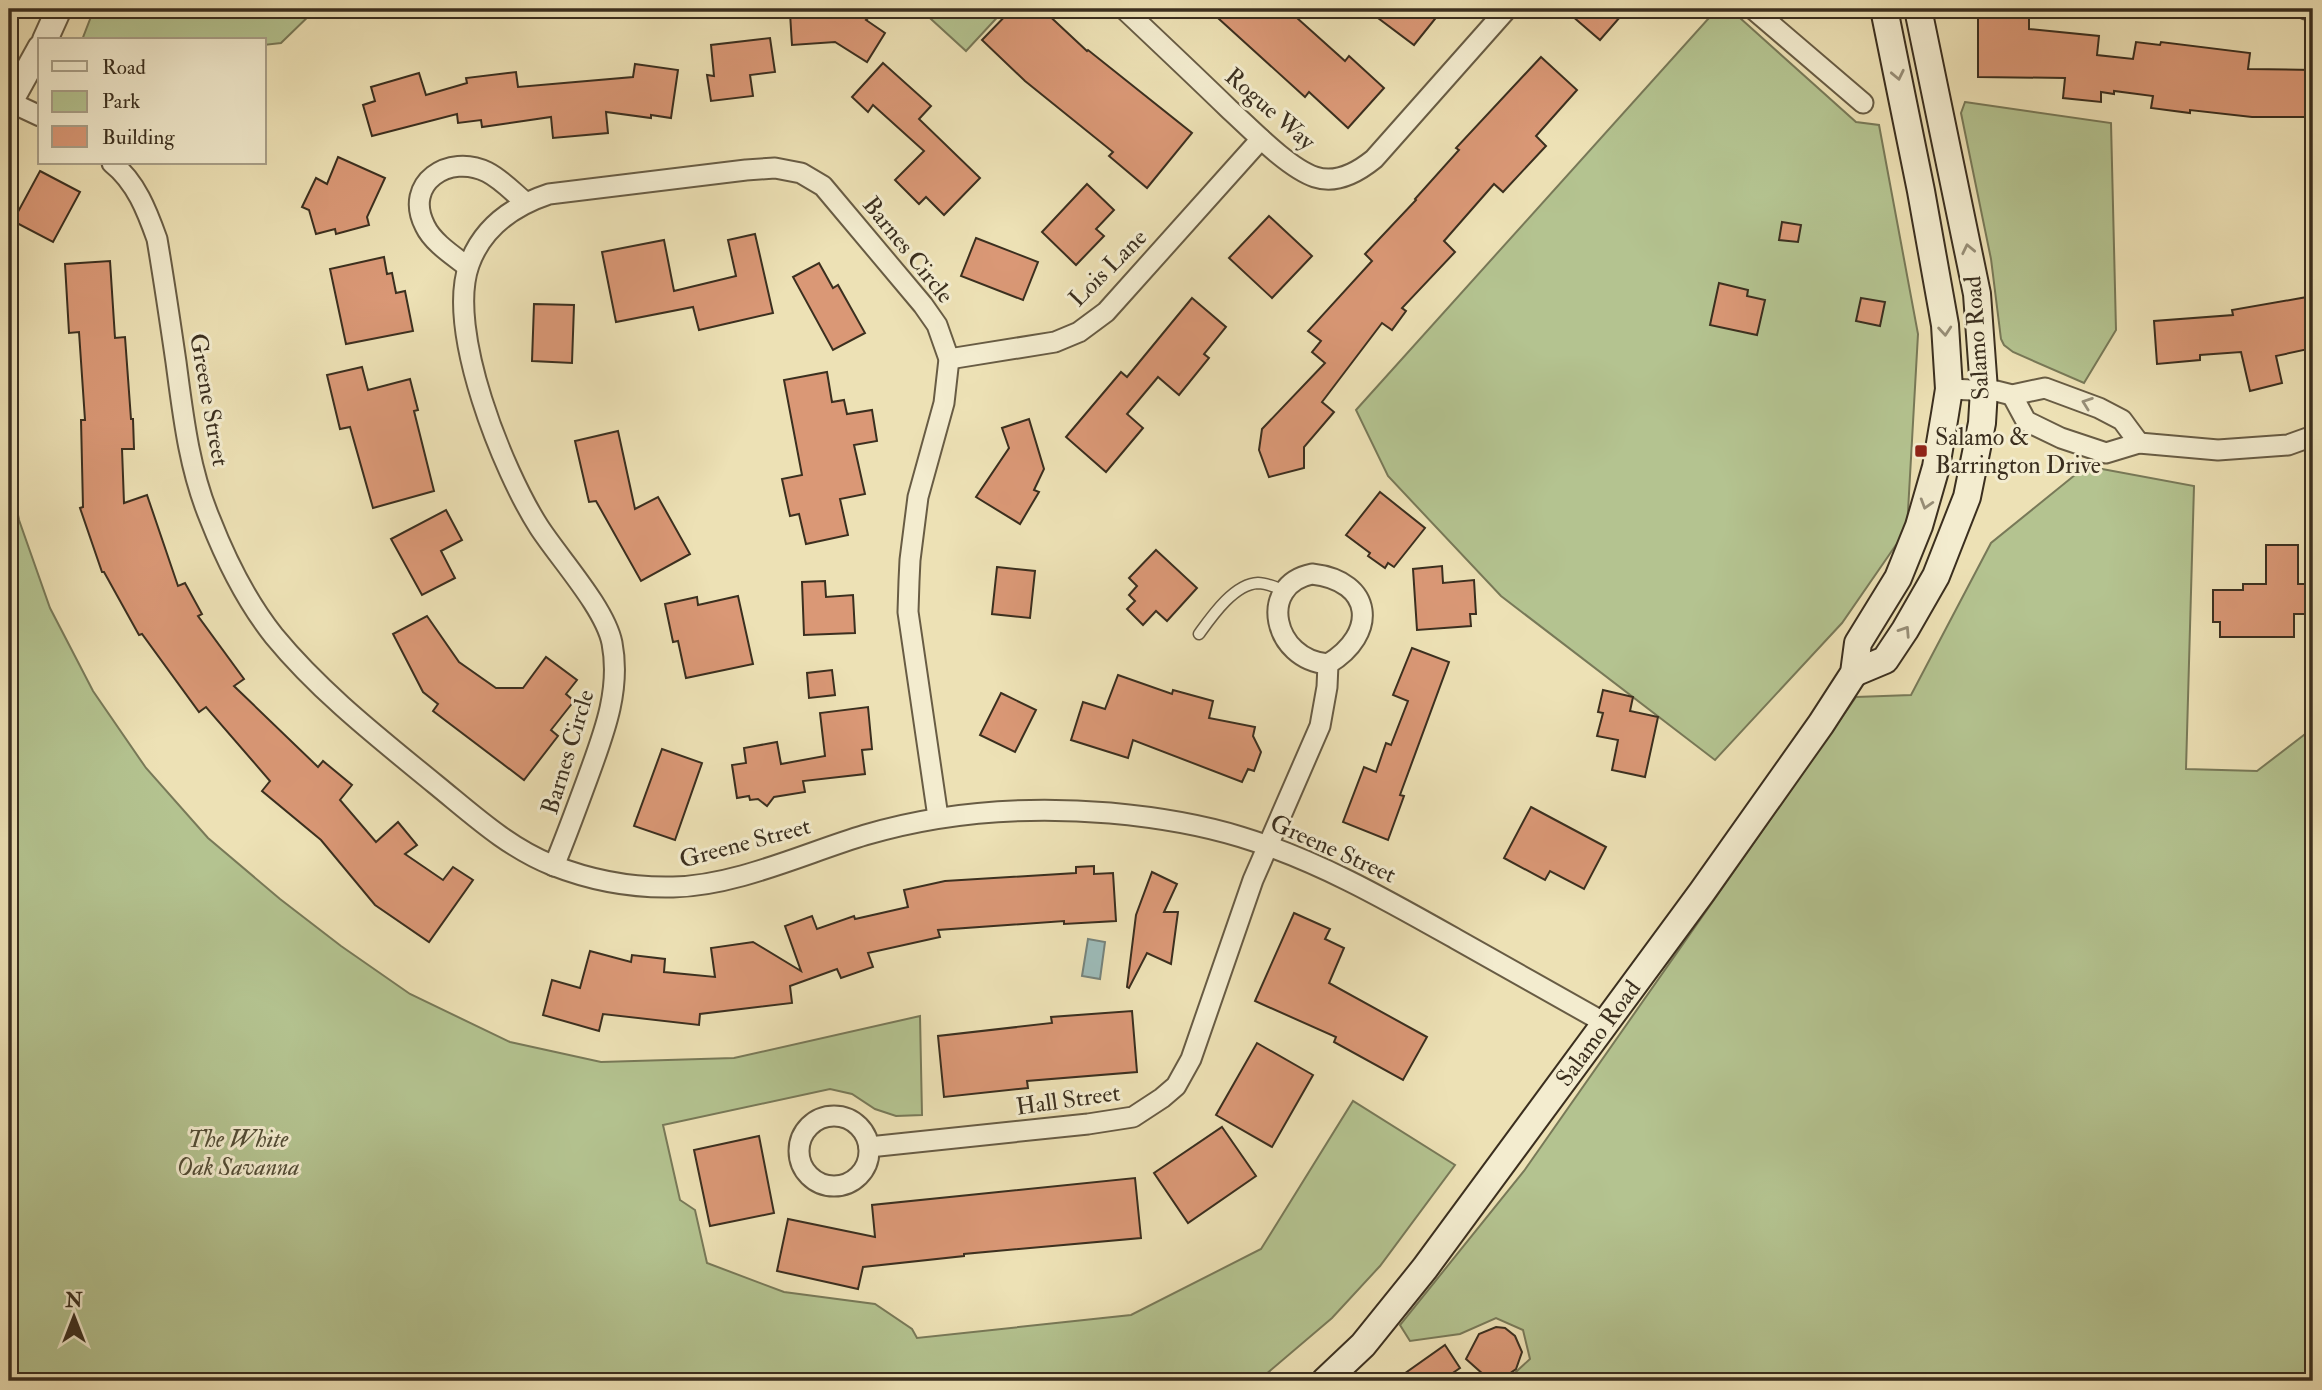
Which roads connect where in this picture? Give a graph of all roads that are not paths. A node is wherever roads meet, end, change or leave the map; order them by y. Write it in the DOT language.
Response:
graph roads {
  1 [pos="59,9"];
  2 [pos="1124,9"];
  3 [pos="1507,9"];
  4 [pos="1753,9"];
  5 [pos="1884,9"];
  6 [pos="1918,9"];
  7 [pos="2306,9"];
  8 [pos="2313,10"];
  9 [pos="45,38"];
  10 [pos="38,52"];
  11 [pos="10,103"];
  12 [pos="1863,103"];
  13 [pos="38,115"];
  14 [pos="1262,139"];
  15 [pos="113,164"];
  16 [pos="525,202"];
  17 [pos="468,267"];
  18 [pos="949,359"];
  19 [pos="1948,389"];
  20 [pos="1983,390"];
  21 [pos="2012,395"];
  22 [pos="2313,436"];
  23 [pos="2139,443"];
  24 [pos="1286,591"];
  25 [pos="1199,634"];
  26 [pos="1328,664"];
  27 [pos="1854,673"];
  28 [pos="938,817"];
  29 [pos="1267,846"];
  30 [pos="554,866"];
  31 [pos="1605,1023"];
  32 [pos="869,1147"];
  33 [pos="1325,1381"];
  1 -- 9 [label="street"];
  2 -- 14 [label="street, Rogue Way"];
  3 -- 14 [label="street, Rogue Way"];
  4 -- 12 [label="street"];
  5 -- 19 [label="main road, Salamo Road, one-way"];
  20 -- 6 [label="main road, Salamo Road, one-way"];
  7 -- 8 [label="street"];
  10 -- 11 [label="street"];
  11 -- 13 [label="street"];
  14 -- 18 [label="street, Lois Lane"];
  15 -- 30 [label="street, Greene Street"];
  16 -- 17 [label="street, Barnes Circle"];
  16 -- 17 [label="street"];
  16 -- 18 [label="street, Barnes Circle"];
  17 -- 30 [label="street, Barnes Circle"];
  18 -- 28 [label="street, Barnes Circle"];
  19 -- 20 [label="street"];
  19 -- 27 [label="main road, Salamo Road, one-way"];
  20 -- 21 [label="street"];
  27 -- 20 [label="main road, Salamo Road, one-way"];
  23 -- 21 [label="street, one-way"];
  21 -- 23 [label="street"];
  22 -- 23 [label="street"];
  24 -- 25 [label="lane"];
  24 -- 26 [label="street"];
  24 -- 26 [label="street"];
  26 -- 29 [label="street, Hall Street"];
  27 -- 31 [label="main road, Salamo Road"];
  28 -- 29 [label="street, Greene Street"];
  28 -- 30 [label="street, Greene Street"];
  29 -- 31 [label="street, Greene Street"];
  29 -- 32 [label="street, Hall Street"];
  31 -- 33 [label="main road, Salamo Road"];
}
